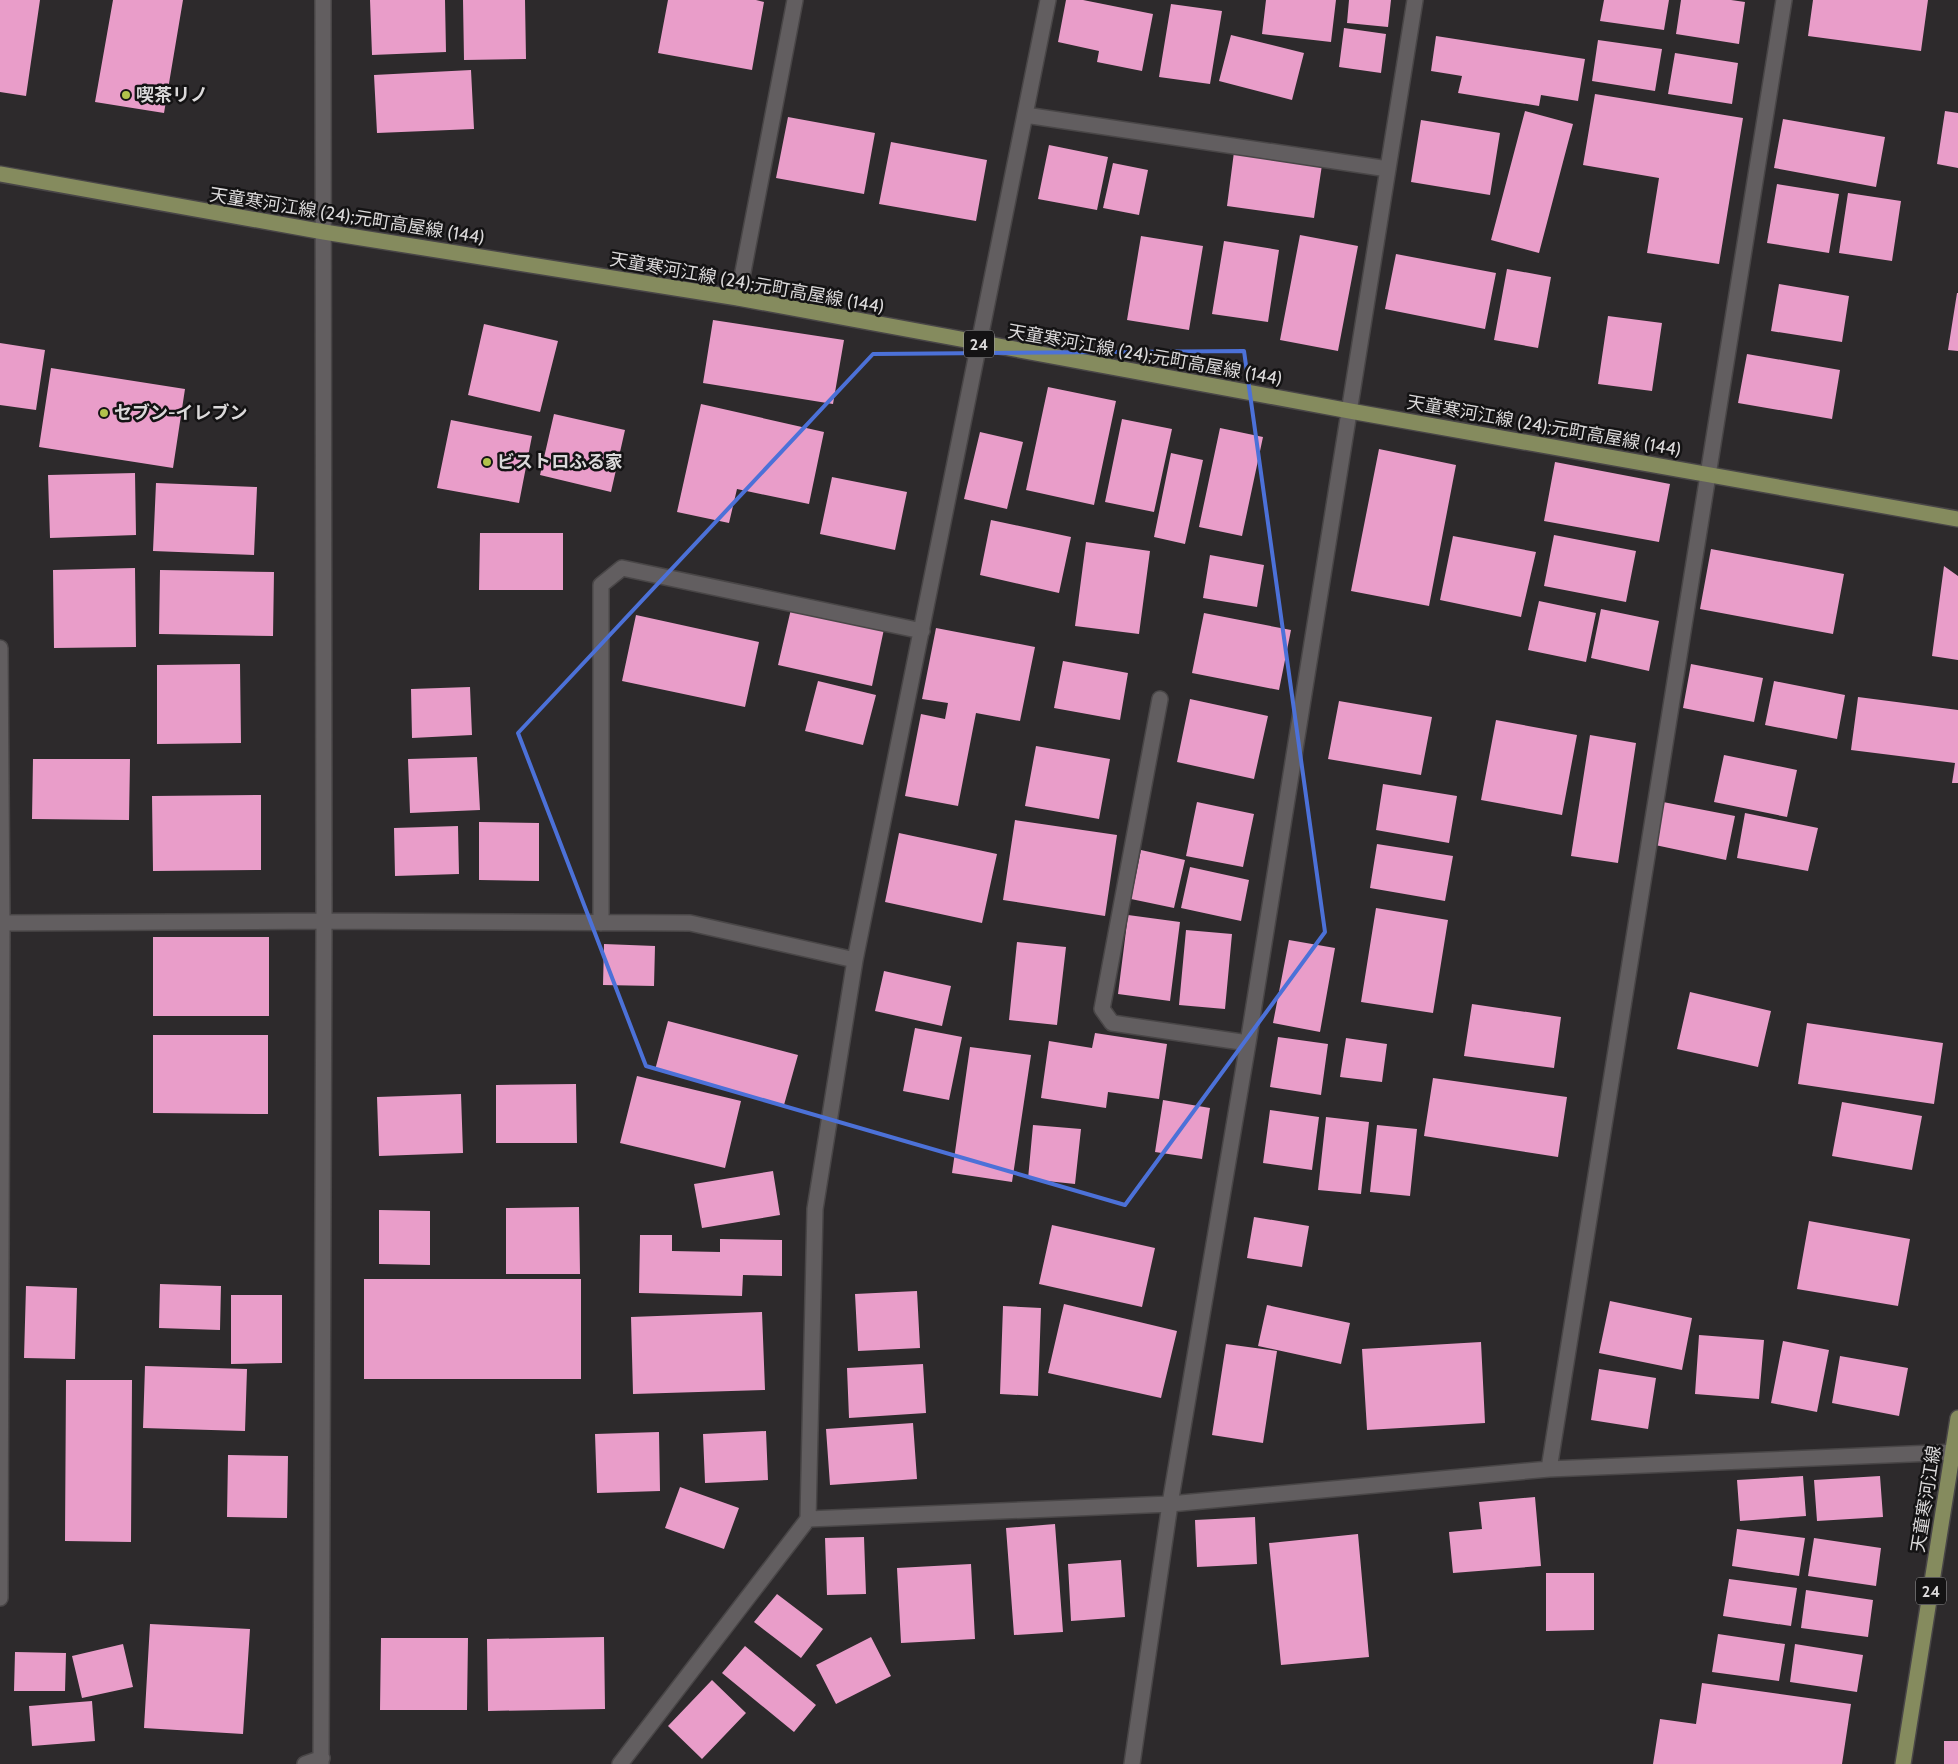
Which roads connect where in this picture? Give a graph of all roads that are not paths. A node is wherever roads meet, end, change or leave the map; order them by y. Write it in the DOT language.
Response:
graph roads {
  1 [pos="323,0"];
  2 [pos="794,0"];
  3 [pos="1048,0"];
  4 [pos="1415,0"];
  5 [pos="1784,0"];
  6 [pos="1025,115"];
  7 [pos="1388,170"];
  8 [pos="0,174"];
  9 [pos="324,232"];
  10 [pos="738,298"];
  11 [pos="978,344"];
  12 [pos="1350,411"];
  13 [pos="1707,474"];
  14 [pos="1958,519"];
  15 [pos="922,631"];
  16 [pos="0,648"];
  17 [pos="1160,699"];
  18 [pos="324,920"];
  19 [pos="2,923"];
  20 [pos="601,923"];
  21 [pos="855,960"];
  22 [pos="1248,1043"];
  23 [pos="1958,1418"];
  24 [pos="1956,1451"];
  25 [pos="1549,1469"];
  26 [pos="1170,1504"];
  27 [pos="0,1514"];
  28 [pos="808,1519"];
  29 [pos="0,1598"];
  30 [pos="322,1761"];
  31 [pos="306,1764"];
  32 [pos="620,1764"];
  33 [pos="1132,1764"];
  34 [pos="1903,1764"];
  1 -- 9 [label="street"];
  2 -- 10 [label="street"];
  3 -- 6 [label="street"];
  4 -- 7 [label="street"];
  5 -- 13 [label="street"];
  6 -- 7 [label="street"];
  6 -- 11 [label="street"];
  7 -- 12 [label="street"];
  8 -- 9 [label="main road, 天童寒河江線 (24);元町高屋線 (144) / 24"];
  9 -- 10 [label="main road, 天童寒河江線 (24);元町高屋線 (144) / 24"];
  9 -- 18 [label="street"];
  10 -- 11 [label="main road, 天童寒河江線 (24);元町高屋線 (144) / 24"];
  11 -- 12 [label="main road, 天童寒河江線 (24);元町高屋線 (144) / 24"];
  11 -- 15 [label="street"];
  12 -- 13 [label="main road, 天童寒河江線 (24);元町高屋線 (144) / 24"];
  12 -- 22 [label="street"];
  13 -- 14 [label="main road, 天童寒河江線 (24);元町高屋線 (144) / 24"];
  13 -- 25 [label="street"];
  15 -- 20 [label="street"];
  15 -- 21 [label="street"];
  16 -- 19 [label="street"];
  17 -- 22 [label="street"];
  18 -- 19 [label="street"];
  18 -- 20 [label="street"];
  18 -- 30 [label="street"];
  19 -- 27 [label="street"];
  20 -- 21 [label="street"];
  21 -- 28 [label="street"];
  22 -- 26 [label="street"];
  23 -- 24 [label="main road, 天童寒河江線 / 24"];
  24 -- 25 [label="street"];
  24 -- 34 [label="main road, 天童寒河江線 / 24"];
  25 -- 26 [label="street"];
  26 -- 28 [label="street"];
  26 -- 33 [label="street"];
  27 -- 29 [label="street"];
  28 -- 32 [label="street"];
  30 -- 31 [label="street"];
}
